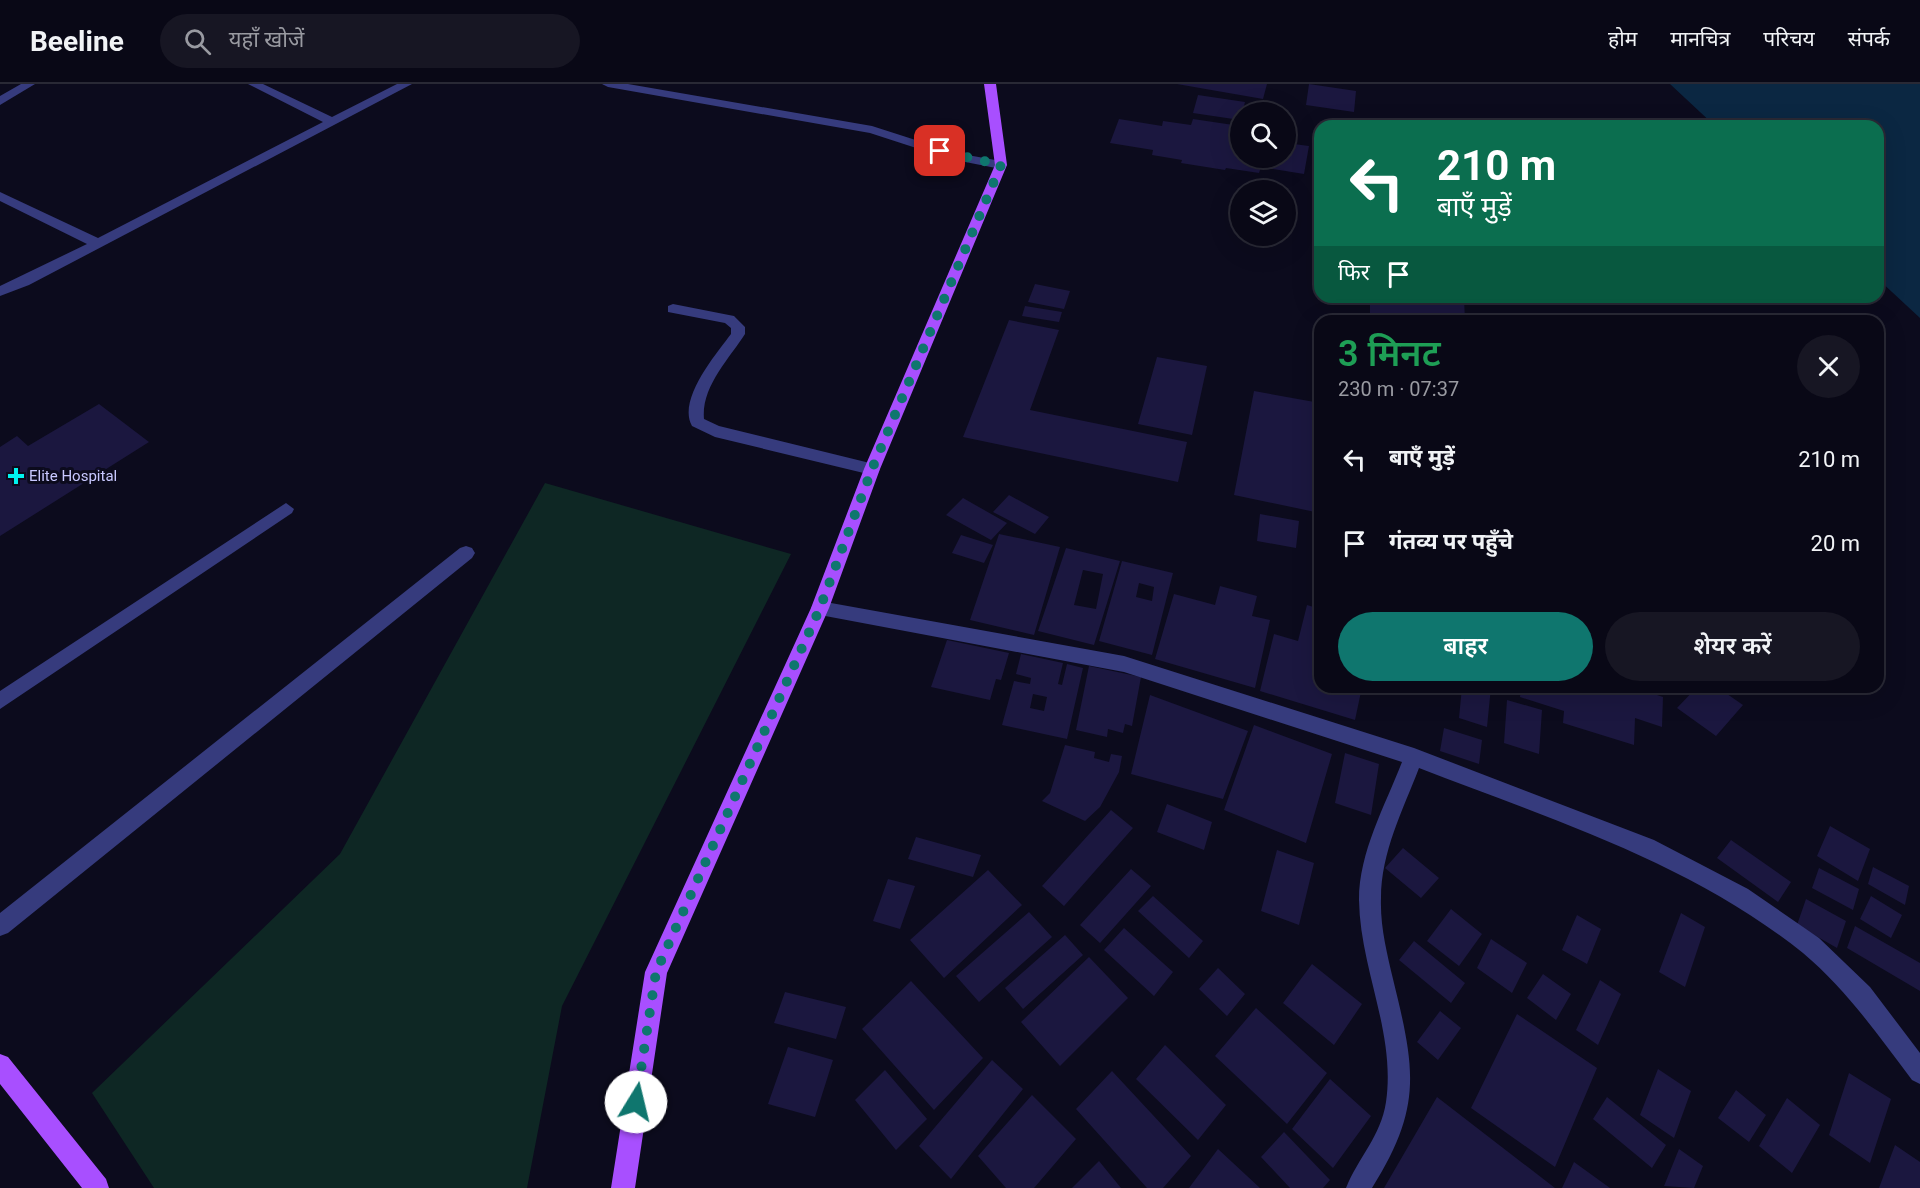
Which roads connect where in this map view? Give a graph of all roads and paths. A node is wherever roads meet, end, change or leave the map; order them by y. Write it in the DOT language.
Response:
graph roads {
  1 [pos="29,84"];
  2 [pos="254,84"];
  3 [pos="406,84"];
  4 [pos="608,84"];
  5 [pos="990,84"];
  6 [pos="0,101"];
  7 [pos="332,122"];
  8 [pos="1001,165"];
  9 [pos="0,196"];
  10 [pos="97,243"];
  11 [pos="0,291"];
  12 [pos="673,309"];
  13 [pos="872,469"];
  14 [pos="286,508"];
  15 [pos="466,553"];
  16 [pos="820,608"];
  17 [pos="0,701"];
  18 [pos="1414,757"];
  19 [pos="0,926"];
  20 [pos="0,1065"];
  21 [pos="1920,1072"];
  22 [pos="97,1188"];
  23 [pos="623,1188"];
  24 [pos="1358,1188"];
  1 -- 6 [label="street"];
  2 -- 7 [label="street"];
  3 -- 7 [label="street"];
  4 -- 8 [label="street"];
  5 -- 8 [label="main road"];
  7 -- 10 [label="street"];
  8 -- 13 [label="main road"];
  9 -- 10 [label="street"];
  10 -- 11 [label="street"];
  12 -- 13 [label="street"];
  13 -- 16 [label="main road"];
  14 -- 17 [label="street"];
  15 -- 19 [label="street"];
  16 -- 18 [label="street"];
  16 -- 23 [label="main road"];
  18 -- 21 [label="street"];
  18 -- 24 [label="street"];
  20 -- 22 [label="main road"];
}
